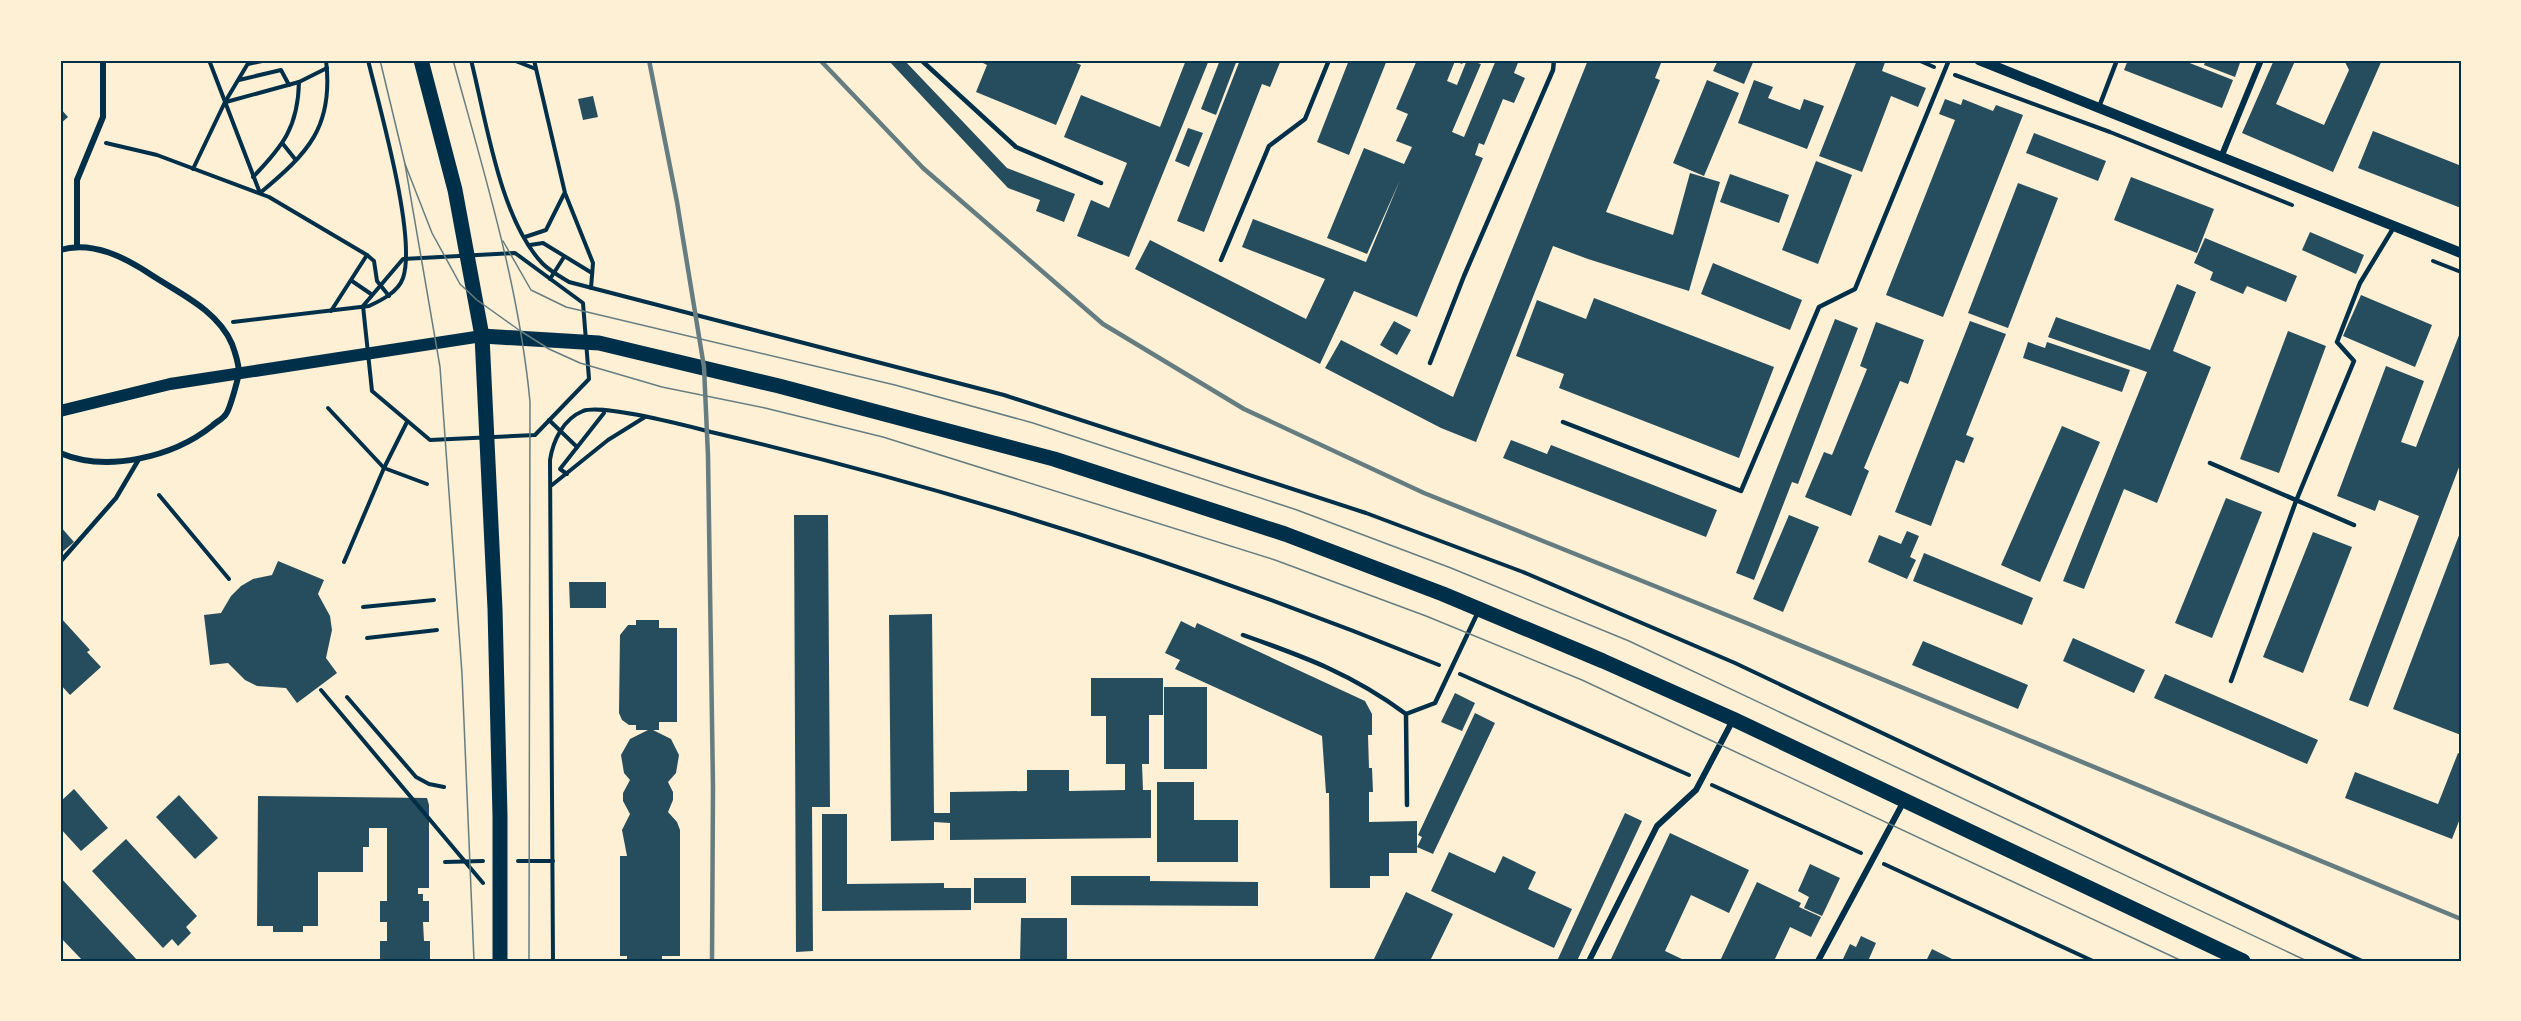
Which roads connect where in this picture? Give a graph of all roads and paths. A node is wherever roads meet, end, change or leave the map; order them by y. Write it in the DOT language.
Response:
graph roads {
  1 [pos="102,60"];
  2 [pos="209,60"];
  3 [pos="267,60"];
  4 [pos="326,60"];
  5 [pos="368,60"];
  6 [pos="421,60"];
  7 [pos="471,60"];
  8 [pos="513,60"];
  9 [pos="534,60"];
  10 [pos="921,60"];
  11 [pos="1329,60"];
  12 [pos="1554,60"];
  13 [pos="1918,60"];
  14 [pos="1949,60"];
  15 [pos="1979,60"];
  16 [pos="2117,60"];
  17 [pos="2261,60"];
  18 [pos="249,62"];
  19 [pos="327,68"];
  20 [pos="536,69"];
  21 [pos="1944,71"];
  22 [pos="239,80"];
  23 [pos="299,82"];
  24 [pos="289,85"];
  25 [pos="225,102"];
  26 [pos="2099,107"];
  27 [pos="94,140"];
  28 [pos="283,144"];
  29 [pos="2222,155"];
  30 [pos="295,159"];
  31 [pos="193,170"];
  32 [pos="253,177"];
  33 [pos="1101,183"];
  34 [pos="260,193"];
  35 [pos="565,193"];
  36 [pos="2297,207"];
  37 [pos="2394,226"];
  38 [pos="525,237"];
  39 [pos="77,245"];
  40 [pos="529,245"];
  41 [pos="60,250"];
  42 [pos="2461,254"];
  43 [pos="367,255"];
  44 [pos="564,257"];
  45 [pos="2428,259"];
  46 [pos="1221,260"];
  47 [pos="2461,272"];
  48 [pos="592,273"];
  49 [pos="550,279"];
  50 [pos="352,281"];
  51 [pos="591,288"];
  52 [pos="371,294"];
  53 [pos="389,296"];
  54 [pos="331,311"];
  55 [pos="218,323"];
  56 [pos="482,336"];
  57 [pos="1430,363"];
  58 [pos="239,373"];
  59 [pos="328,408"];
  60 [pos="60,411"];
  61 [pos="604,412"];
  62 [pos="646,416"];
  63 [pos="549,420"];
  64 [pos="407,422"];
  65 [pos="1563,422"];
  66 [pos="577,447"];
  67 [pos="60,453"];
  68 [pos="139,459"];
  69 [pos="2210,463"];
  70 [pos="384,468"];
  71 [pos="567,474"];
  72 [pos="427,484"];
  73 [pos="552,486"];
  74 [pos="159,495"];
  75 [pos="2296,501"];
  76 [pos="2354,525"];
  77 [pos="60,562"];
  78 [pos="344,562"];
  79 [pos="229,579"];
  80 [pos="434,600"];
  81 [pos="363,608"];
  82 [pos="1479,610"];
  83 [pos="436,630"];
  84 [pos="1242,634"];
  85 [pos="367,638"];
  86 [pos="1452,670"];
  87 [pos="2231,681"];
  88 [pos="321,690"];
  89 [pos="347,697"];
  90 [pos="1406,714"];
  91 [pos="1733,719"];
  92 [pos="1702,780"];
  93 [pos="444,787"];
  94 [pos="1905,801"];
  95 [pos="1407,805"];
  96 [pos="1873,859"];
  97 [pos="484,885"];
  98 [pos="500,961"];
  99 [pos="553,961"];
  100 [pos="1589,961"];
  101 [pos="1818,961"];
  102 [pos="2093,961"];
  103 [pos="2243,961"];
  104 [pos="2361,961"];
  1 -- 27 [label="street"];
  2 -- 25 [label="path"];
  3 -- 18 [label="path"];
  4 -- 19 [label="path"];
  5 -- 53 [label="path"];
  6 -- 56 [label="main road"];
  7 -- 38 [label="path"];
  8 -- 20 [label="path"];
  9 -- 20 [label="path"];
  10 -- 33 [label="lane"];
  11 -- 46 [label="lane"];
  12 -- 57 [label="lane"];
  13 -- 21 [label="path"];
  14 -- 21 [label="lane"];
  15 -- 26 [label="street"];
  16 -- 26 [label="lane"];
  17 -- 29 [label="street"];
  18 -- 22 [label="path"];
  19 -- 23 [label="path"];
  19 -- 30 [label="path"];
  20 -- 35 [label="path"];
  21 -- 36 [label="path"];
  21 -- 65 [label="lane"];
  22 -- 24 [label="path"];
  22 -- 25 [label="path"];
  23 -- 24 [label="path"];
  23 -- 28 [label="path"];
  24 -- 25 [label="path"];
  25 -- 31 [label="path"];
  25 -- 32 [label="path"];
  26 -- 29 [label="street"];
  27 -- 31 [label="path"];
  27 -- 39 [label="street"];
  28 -- 30 [label="path"];
  28 -- 32 [label="path"];
  29 -- 37 [label="street"];
  30 -- 34 [label="path"];
  31 -- 34 [label="path"];
  32 -- 34 [label="path"];
  34 -- 43 [label="path"];
  35 -- 38 [label="path"];
  35 -- 48 [label="path"];
  37 -- 42 [label="street"];
  37 -- 75 [label="lane"];
  38 -- 40 [label="path"];
  39 -- 41 [label="street"];
  39 -- 55 [label="street"];
  40 -- 44 [label="path"];
  40 -- 51 [label="path"];
  43 -- 50 [label="path"];
  43 -- 53 [label="path"];
  44 -- 48 [label="path"];
  44 -- 49 [label="path"];
  45 -- 47 [label="path"];
  48 -- 51 [label="path"];
  50 -- 52 [label="path"];
  50 -- 54 [label="path"];
  51 -- 104 [label="path"];
  53 -- 54 [label="path"];
  54 -- 55 [label="path"];
  55 -- 58 [label="street"];
  56 -- 58 [label="main road"];
  56 -- 82 [label="main road"];
  56 -- 98 [label="main road"];
  58 -- 60 [label="main road"];
  58 -- 68 [label="street"];
  59 -- 70 [label="path"];
  61 -- 62 [label="path"];
  61 -- 66 [label="path"];
  61 -- 73 [label="path"];
  62 -- 71 [label="path"];
  62 -- 86 [label="path"];
  63 -- 66 [label="path"];
  64 -- 70 [label="path"];
  66 -- 71 [label="path"];
  67 -- 68 [label="street"];
  68 -- 77 [label="lane"];
  69 -- 75 [label="lane"];
  70 -- 72 [label="path"];
  70 -- 78 [label="path"];
  71 -- 73 [label="path"];
  73 -- 99 [label="path"];
  74 -- 79 [label="path"];
  75 -- 76 [label="lane"];
  75 -- 87 [label="lane"];
  80 -- 81 [label="path"];
  82 -- 86 [label="lane"];
  82 -- 91 [label="main road"];
  83 -- 85 [label="path"];
  84 -- 90 [label="lane"];
  86 -- 90 [label="lane"];
  86 -- 92 [label="path"];
  88 -- 97 [label="path"];
  89 -- 93 [label="path"];
  90 -- 95 [label="lane"];
  91 -- 92 [label="street"];
  91 -- 94 [label="main road"];
  92 -- 96 [label="path"];
  92 -- 100 [label="street"];
  94 -- 96 [label="street"];
  94 -- 103 [label="main road"];
  96 -- 101 [label="street"];
  96 -- 102 [label="path"];
}
